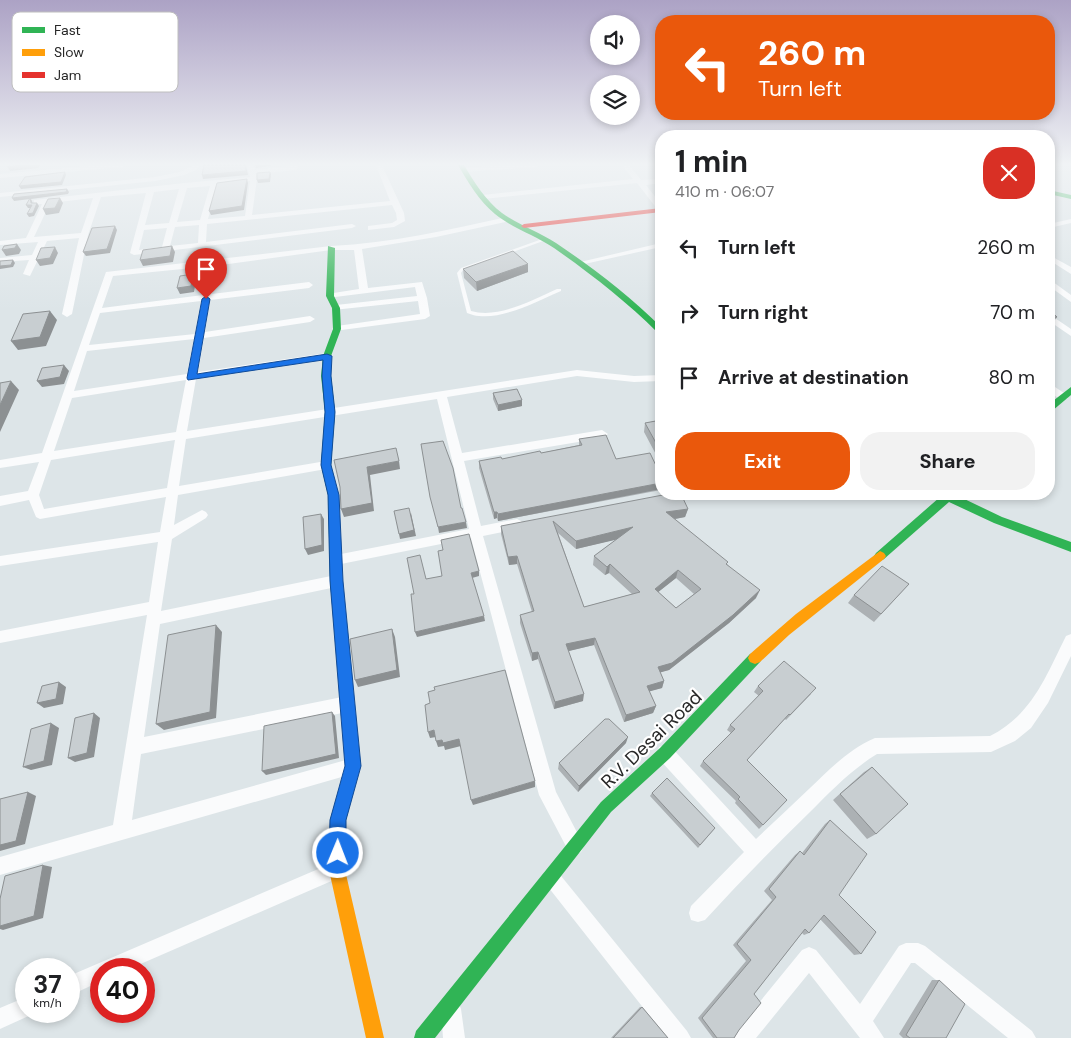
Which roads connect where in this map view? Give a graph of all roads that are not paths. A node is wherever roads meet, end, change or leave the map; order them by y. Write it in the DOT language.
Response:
graph roads {
  1 [pos="41,213"];
  2 [pos="92,213"];
  3 [pos="146,213"];
  4 [pos="176,213"];
  5 [pos="206,213"];
  6 [pos="248,213"];
  7 [pos="306,213"];
  8 [pos="310,213"];
  9 [pos="353,213"];
  10 [pos="400,213"];
  11 [pos="501,213"];
  12 [pos="625,213"];
  13 [pos="248,218"];
  14 [pos="507,219"];
  15 [pos="1071,221"];
  16 [pos="203,223"];
  17 [pos="1055,225"];
  18 [pos="173,226"];
  19 [pos="352,226"];
  20 [pos="524,226"];
  21 [pos="269,227"];
  22 [pos="142,228"];
  23 [pos="371,228"];
  24 [pos="238,230"];
  25 [pos="310,232"];
  26 [pos="84,235"];
  27 [pos="545,239"];
  28 [pos="29,240"];
  29 [pos="43,240"];
  30 [pos="0,243"];
  31 [pos="370,244"];
  32 [pos="202,246"];
  33 [pos="655,246"];
  34 [pos="358,247"];
  35 [pos="331,248"];
  36 [pos="165,250"];
  37 [pos="134,253"];
  38 [pos="36,257"];
  39 [pos="0,260"];
  40 [pos="1055,261"];
  41 [pos="217,263"];
  42 [pos="580,263"];
  43 [pos="1071,271"];
  44 [pos="119,273"];
  45 [pos="28,274"];
  46 [pos="310,285"];
  47 [pos="1055,287"];
  48 [pos="559,290"];
  49 [pos="364,292"];
  50 [pos="330,296"];
  51 [pos="423,298"];
  52 [pos="206,299"];
  53 [pos="1071,299"];
  54 [pos="336,308"];
  55 [pos="96,311"];
  56 [pos="67,314"];
  57 [pos="310,320"];
  58 [pos="1055,321"];
  59 [pos="655,325"];
  60 [pos="336,329"];
  61 [pos="1071,333"];
  62 [pos="199,336"];
  63 [pos="83,350"];
  64 [pos="327,356"];
  65 [pos="191,378"];
  66 [pos="655,378"];
  67 [pos="1055,388"];
  68 [pos="1067,393"];
  69 [pos="441,394"];
  70 [pos="67,395"];
  71 [pos="1055,404"];
  72 [pos="330,412"];
  73 [pos="602,434"];
  74 [pos="181,435"];
  75 [pos="46,456"];
  76 [pos="457,458"];
  77 [pos="0,464"];
  78 [pos="326,465"];
  79 [pos="172,493"];
  80 [pos="33,495"];
  81 [pos="941,500"];
  82 [pos="955,500"];
  83 [pos="0,501"];
  84 [pos="202,515"];
  85 [pos="534,521"];
  86 [pos="476,533"];
  87 [pos="166,537"];
  88 [pos="1071,547"];
  89 [pos="336,560"];
  90 [pos="0,561"];
  91 [pos="336,581"];
  92 [pos="154,613"];
  93 [pos="0,637"];
  94 [pos="1071,641"];
  95 [pos="347,704"];
  96 [pos="134,747"];
  97 [pos="664,753"];
  98 [pos="353,766"];
  99 [pos="121,833"];
  100 [pos="575,846"];
  101 [pos="756,852"];
  102 [pos="0,866"];
  103 [pos="337,870"];
  104 [pos="551,877"];
  105 [pos="698,914"];
  106 [pos="131,958"];
  107 [pos="450,1004"];
  108 [pos="15,1012"];
  109 [pos="0,1019"];
  110 [pos="860,1022"];
  111 [pos="375,1038"];
  112 [pos="423,1038"];
  113 [pos="454,1038"];
  114 [pos="680,1038"];
  115 [pos="743,1038"];
  116 [pos="873,1038"];
  117 [pos="1025,1038"];
  1 -- 28 [label="street"];
  2 -- 26 [label="street"];
  3 -- 22 [label="street"];
  4 -- 18 [label="street"];
  5 -- 16 [label="street"];
  6 -- 13 [label="street"];
  7 -- 21 [label="street"];
  8 -- 25 [label="street"];
  9 -- 19 [label="street"];
  10 -- 23 [label="street"];
  11 -- 14 [label="street"];
  12 -- 20 [label="street"];
  13 -- 21 [label="street"];
  13 -- 24 [label="street"];
  14 -- 20 [label="street"];
  14 -- 31 [label="street"];
  15 -- 17 [label="street"];
  16 -- 18 [label="street"];
  16 -- 24 [label="street"];
  16 -- 32 [label="street"];
  18 -- 22 [label="street"];
  18 -- 36 [label="street"];
  19 -- 25 [label="street"];
  19 -- 31 [label="street"];
  20 -- 27 [label="street"];
  21 -- 24 [label="street"];
  21 -- 25 [label="street"];
  22 -- 37 [label="street"];
  24 -- 32 [label="street"];
  26 -- 29 [label="street"];
  26 -- 56 [label="street"];
  27 -- 42 [label="street"];
  27 -- 48 [label="lane"];
  28 -- 29 [label="street"];
  28 -- 30 [label="street"];
  29 -- 38 [label="street"];
  31 -- 34 [label="street"];
  32 -- 36 [label="street"];
  33 -- 42 [label="street"];
  34 -- 35 [label="street"];
  34 -- 49 [label="street"];
  35 -- 41 [label="street"];
  35 -- 50 [label="street"];
  36 -- 37 [label="street"];
  37 -- 44 [label="street"];
  38 -- 39 [label="street"];
  38 -- 45 [label="street"];
  40 -- 43 [label="street"];
  41 -- 44 [label="street"];
  41 -- 52 [label="street"];
  42 -- 59 [label="street"];
  44 -- 55 [label="street"];
  46 -- 52 [label="street"];
  47 -- 53 [label="street"];
  49 -- 50 [label="street"];
  49 -- 51 [label="street"];
  50 -- 54 [label="street"];
  51 -- 54 [label="street"];
  51 -- 60 [label="street"];
  52 -- 55 [label="street"];
  52 -- 62 [label="street"];
  54 -- 60 [label="street"];
  55 -- 63 [label="street"];
  57 -- 62 [label="street"];
  58 -- 61 [label="street"];
  60 -- 64 [label="street"];
  62 -- 63 [label="street"];
  62 -- 65 [label="street"];
  63 -- 70 [label="street"];
  64 -- 65 [label="street"];
  64 -- 72 [label="street"];
  65 -- 70 [label="street"];
  65 -- 74 [label="street"];
  66 -- 69 [label="street"];
  67 -- 68 [label="street"];
  68 -- 71 [label="street"];
  69 -- 72 [label="street"];
  69 -- 76 [label="street"];
  70 -- 75 [label="street"];
  72 -- 74 [label="street"];
  72 -- 78 [label="street"];
  73 -- 76 [label="street"];
  74 -- 75 [label="street"];
  74 -- 79 [label="street"];
  75 -- 77 [label="street"];
  75 -- 80 [label="street"];
  76 -- 86 [label="street"];
  78 -- 79 [label="street"];
  78 -- 89 [label="street"];
  79 -- 80 [label="street"];
  79 -- 87 [label="street"];
  80 -- 83 [label="street"];
  81 -- 97 [label="street, R.V. Desai Road"];
  82 -- 88 [label="street"];
  84 -- 87 [label="street"];
  85 -- 86 [label="street"];
  86 -- 89 [label="street"];
  86 -- 100 [label="street"];
  87 -- 90 [label="street"];
  87 -- 92 [label="street"];
  89 -- 91 [label="street"];
  91 -- 92 [label="street"];
  91 -- 95 [label="street"];
  92 -- 93 [label="street"];
  92 -- 96 [label="street"];
  94 -- 101 [label="street"];
  95 -- 96 [label="street"];
  95 -- 98 [label="street"];
  96 -- 99 [label="street"];
  97 -- 100 [label="street, R.V. Desai Road"];
  97 -- 101 [label="street"];
  98 -- 99 [label="street"];
  98 -- 103 [label="street"];
  99 -- 102 [label="street"];
  100 -- 104 [label="street, R.V. Desai Road"];
  101 -- 105 [label="street"];
  103 -- 106 [label="street"];
  103 -- 111 [label="street"];
  104 -- 107 [label="street, R.V. Desai Road"];
  104 -- 114 [label="street"];
  107 -- 112 [label="street, R.V. Desai Road"];
  107 -- 113 [label="street"];
  108 -- 109 [label="street"];
  110 -- 115 [label="street"];
  110 -- 116 [label="street"];
  110 -- 117 [label="street"];
}
